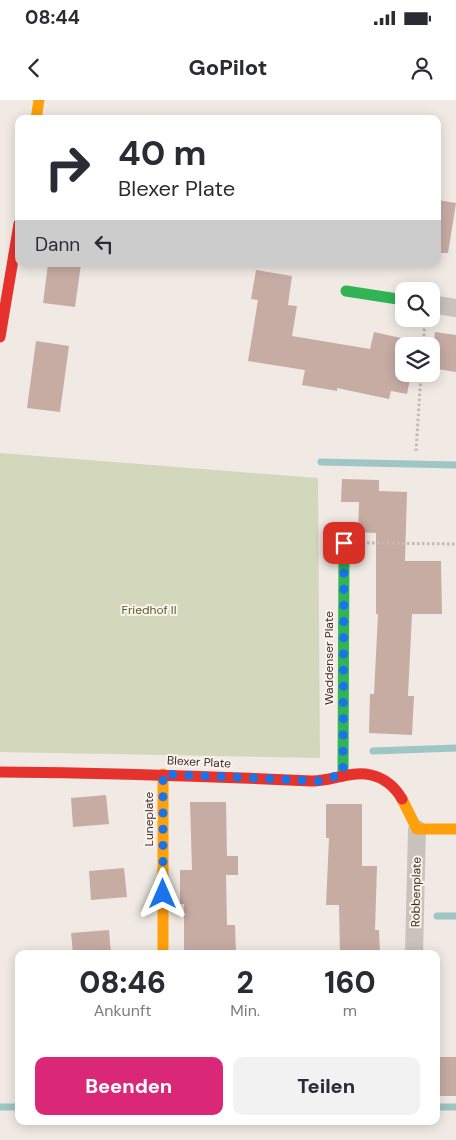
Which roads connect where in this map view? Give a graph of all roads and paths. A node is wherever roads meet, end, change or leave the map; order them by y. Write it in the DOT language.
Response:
graph roads {
  1 [pos="39,100"];
  2 [pos="37,115"];
  3 [pos="15,248"];
  4 [pos="346,291"];
  5 [pos="395,299"];
  6 [pos="440,305"];
  7 [pos="456,308"];
  8 [pos="0,337"];
  9 [pos="420,382"];
  10 [pos="416,451"];
  11 [pos="344,543"];
  12 [pos="456,544"];
  13 [pos="0,772"];
  14 [pos="163,774"];
  15 [pos="343,774"];
  16 [pos="417,829"];
  17 [pos="456,829"];
  18 [pos="163,950"];
  19 [pos="414,950"];
  1 -- 2 [label="street"];
  3 -- 8 [label="street"];
  4 -- 5 [label="street"];
  6 -- 7 [label="street"];
  9 -- 10 [label="path"];
  11 -- 12 [label="path"];
  11 -- 15 [label="street, Waddenser Plate"];
  13 -- 14 [label="street, Blexer Plate"];
  14 -- 15 [label="street, Blexer Plate"];
  14 -- 18 [label="street, Luneplate"];
  15 -- 16 [label="street, Blexer Plate"];
  16 -- 17 [label="street"];
  16 -- 19 [label="street, Robbenplate"];
}
